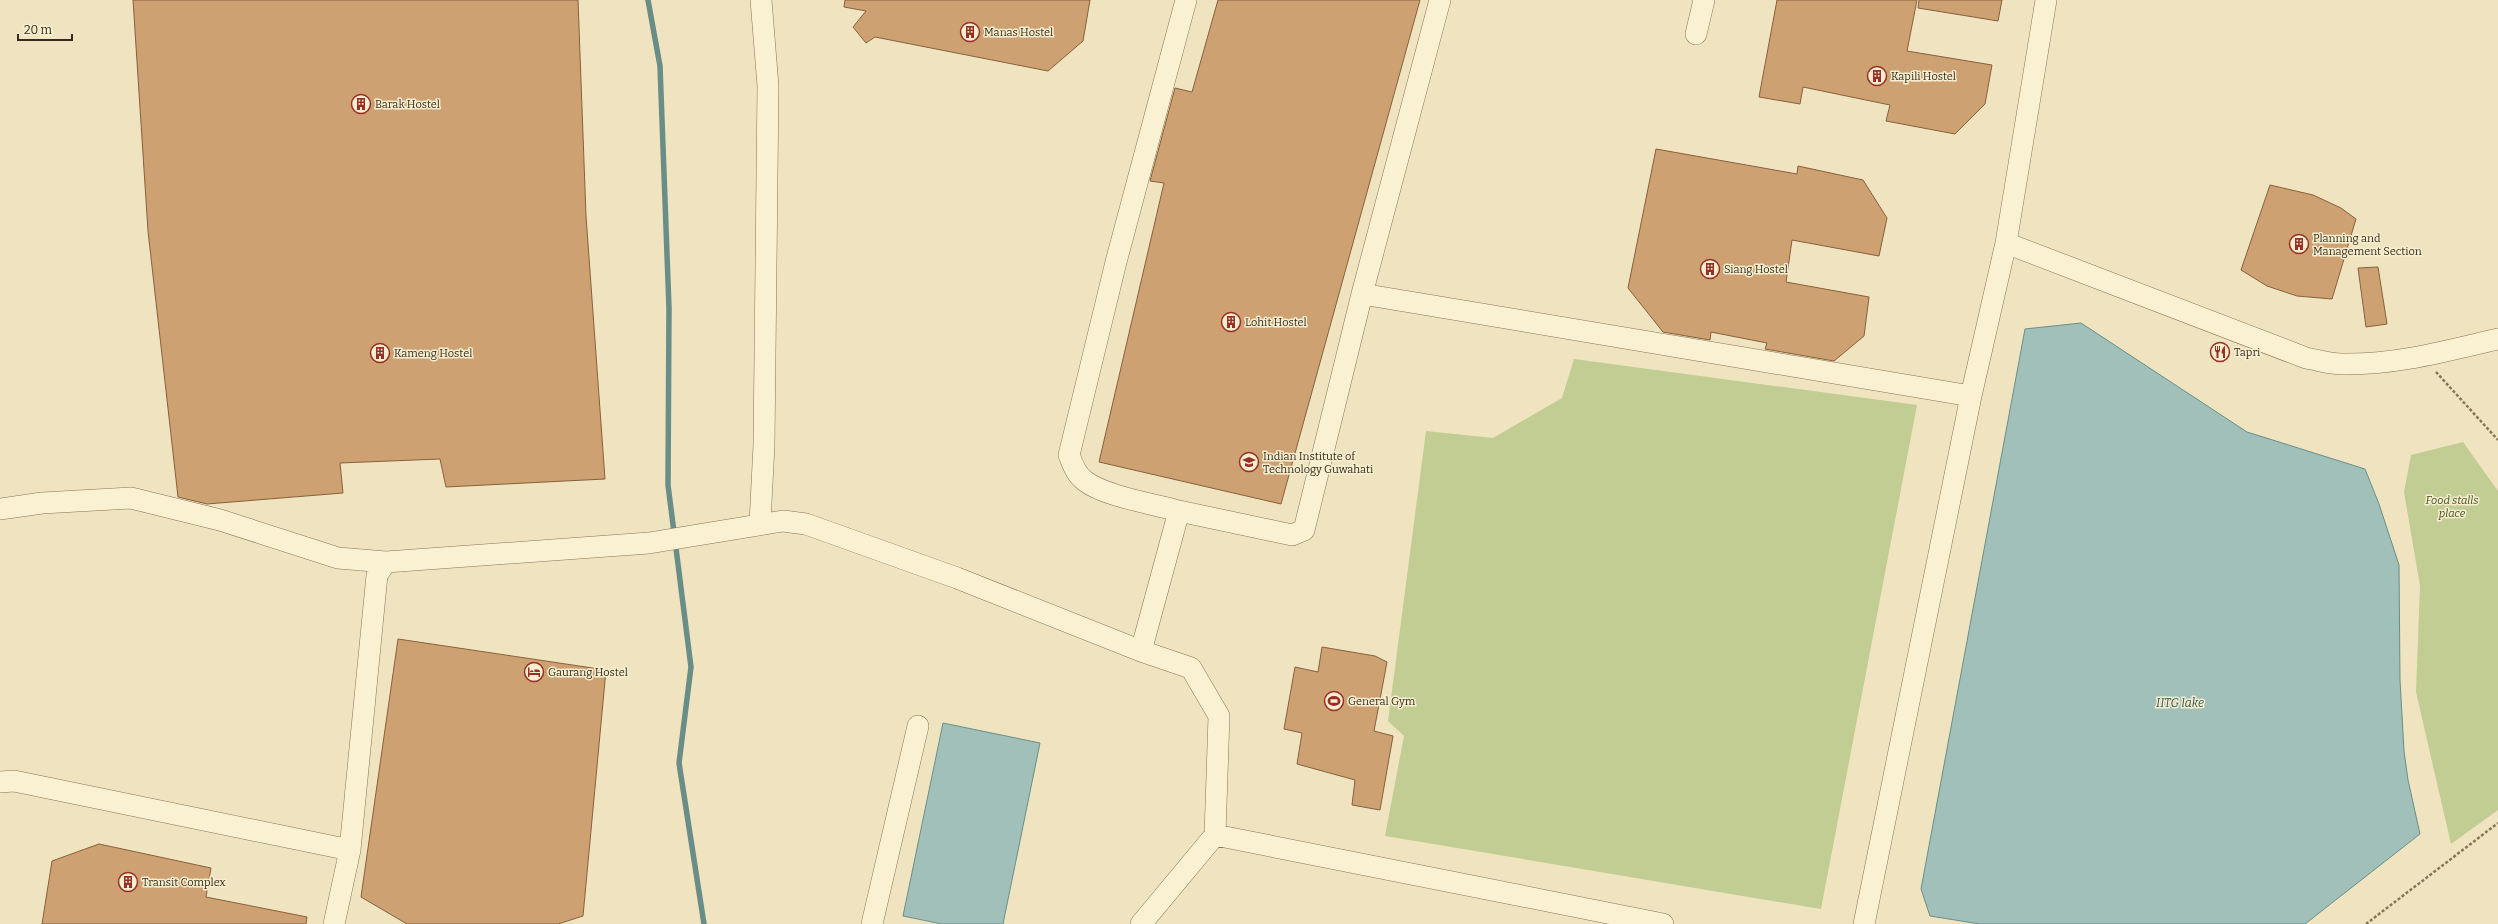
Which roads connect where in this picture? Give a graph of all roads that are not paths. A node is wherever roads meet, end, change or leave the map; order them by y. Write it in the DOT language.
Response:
graph roads {
  1 [pos="761,0"];
  2 [pos="1186,0"];
  3 [pos="1440,0"];
  4 [pos="1704,0"];
  5 [pos="2046,0"];
  6 [pos="1696,34"];
  7 [pos="2006,243"];
  8 [pos="1362,294"];
  9 [pos="2498,339"];
  10 [pos="1971,396"];
  11 [pos="0,509"];
  12 [pos="1179,511"];
  13 [pos="760,523"];
  14 [pos="386,562"];
  15 [pos="1141,650"];
  16 [pos="918,726"];
  17 [pos="0,782"];
  18 [pos="1215,835"];
  19 [pos="350,850"];
  20 [pos="334,924"];
  21 [pos="872,924"];
  22 [pos="1141,924"];
  23 [pos="1663,924"];
  24 [pos="1864,924"];
  1 -- 13 [label="street"];
  2 -- 12 [label="street"];
  3 -- 8 [label="street"];
  4 -- 6 [label="street"];
  5 -- 7 [label="street"];
  7 -- 9 [label="street"];
  7 -- 10 [label="street"];
  8 -- 10 [label="street"];
  8 -- 12 [label="street"];
  10 -- 24 [label="street"];
  11 -- 14 [label="street"];
  12 -- 15 [label="street"];
  13 -- 14 [label="street"];
  13 -- 15 [label="street"];
  14 -- 19 [label="street"];
  15 -- 18 [label="street"];
  16 -- 21 [label="street"];
  17 -- 19 [label="street"];
  18 -- 22 [label="street"];
  18 -- 23 [label="street"];
  19 -- 20 [label="street"];
}
